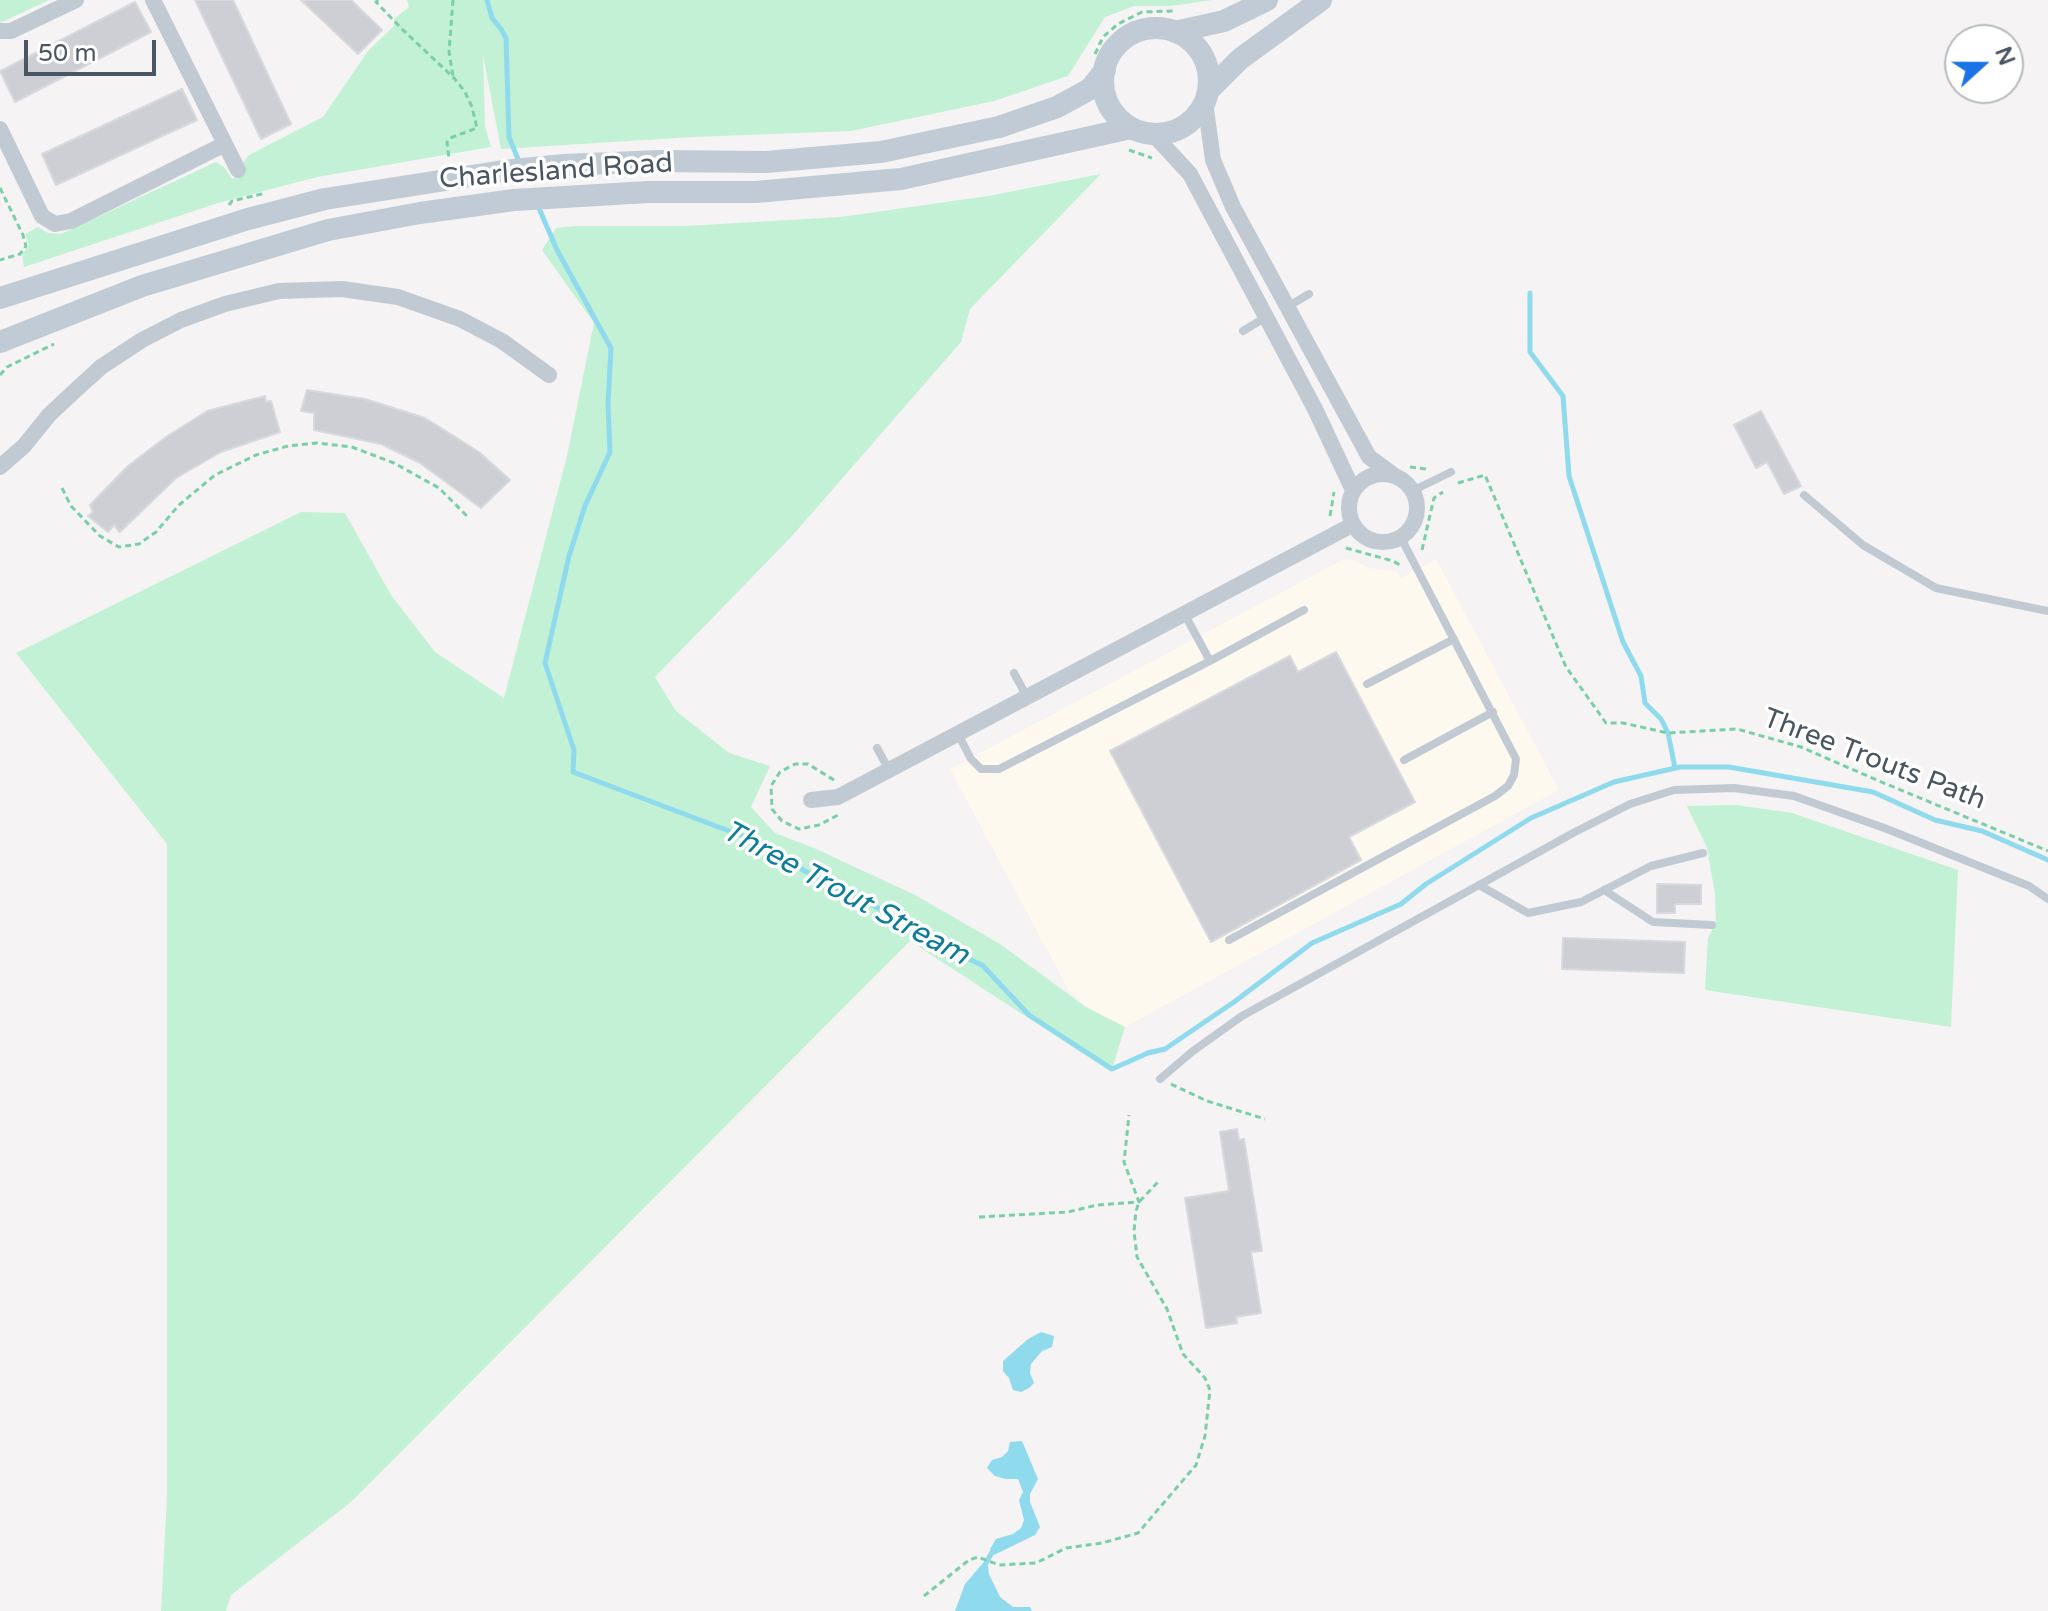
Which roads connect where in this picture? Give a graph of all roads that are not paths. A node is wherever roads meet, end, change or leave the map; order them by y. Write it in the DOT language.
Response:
graph roads {
  1 [pos="76,0"];
  2 [pos="153,0"];
  3 [pos="1267,0"];
  4 [pos="1321,0"];
  5 [pos="1178,21"];
  6 [pos="0,31"];
  7 [pos="1099,64"];
  8 [pos="1206,96"];
  9 [pos="1131,128"];
  10 [pos="0,129"];
  11 [pos="1153,134"];
  12 [pos="225,144"];
  13 [pos="238,170"];
  14 [pos="1309,294"];
  15 [pos="0,298"];
  16 [pos="1287,307"];
  17 [pos="1267,317"];
  18 [pos="1243,331"];
  19 [pos="0,342"];
  20 [pos="549,375"];
  21 [pos="0,467"];
  22 [pos="1400,470"];
  23 [pos="1451,472"];
  24 [pos="1353,490"];
  25 [pos="1412,491"];
  26 [pos="1804,495"];
  27 [pos="1352,525"];
  28 [pos="1401,538"];
  29 [pos="1304,610"];
  30 [pos="2048,611"];
  31 [pos="1185,615"];
  32 [pos="1454,639"];
  33 [pos="1210,661"];
  34 [pos="1014,673"];
  35 [pos="1367,684"];
  36 [pos="1027,697"];
  37 [pos="1493,712"];
  38 [pos="958,734"];
  39 [pos="877,748"];
  40 [pos="1404,760"];
  41 [pos="889,770"];
  42 [pos="811,800"];
  43 [pos="1703,853"];
  44 [pos="1479,885"];
  45 [pos="1604,890"];
  46 [pos="2048,899"];
  47 [pos="1712,925"];
  48 [pos="1229,940"];
  49 [pos="1160,1079"];
  1 -- 6 [label="street"];
  2 -- 12 [label="street"];
  3 -- 5 [label="main road"];
  4 -- 8 [label="main road"];
  5 -- 7 [label="main road"];
  5 -- 8 [label="main road"];
  7 -- 9 [label="main road"];
  7 -- 15 [label="main road, Charlesland Road"];
  8 -- 11 [label="main road"];
  8 -- 16 [label="street"];
  9 -- 11 [label="main road"];
  9 -- 19 [label="main road, Charlesland Road"];
  10 -- 12 [label="street"];
  11 -- 17 [label="street"];
  12 -- 13 [label="street"];
  14 -- 16 [label="lane"];
  16 -- 22 [label="street"];
  17 -- 18 [label="lane"];
  17 -- 24 [label="street"];
  20 -- 21 [label="street"];
  22 -- 24 [label="street"];
  22 -- 25 [label="street"];
  23 -- 25 [label="lane"];
  24 -- 27 [label="street"];
  25 -- 28 [label="street"];
  26 -- 30 [label="lane"];
  27 -- 28 [label="street"];
  27 -- 31 [label="street"];
  28 -- 32 [label="lane"];
  29 -- 33 [label="lane"];
  31 -- 33 [label="lane"];
  31 -- 36 [label="street"];
  32 -- 35 [label="lane"];
  32 -- 37 [label="lane"];
  33 -- 38 [label="lane"];
  34 -- 36 [label="lane"];
  36 -- 38 [label="street"];
  37 -- 40 [label="lane"];
  37 -- 48 [label="lane"];
  38 -- 41 [label="street"];
  39 -- 41 [label="lane"];
  41 -- 42 [label="street"];
  43 -- 45 [label="lane"];
  44 -- 45 [label="lane"];
  44 -- 46 [label="lane"];
  44 -- 49 [label="lane"];
  45 -- 47 [label="lane"];
}
